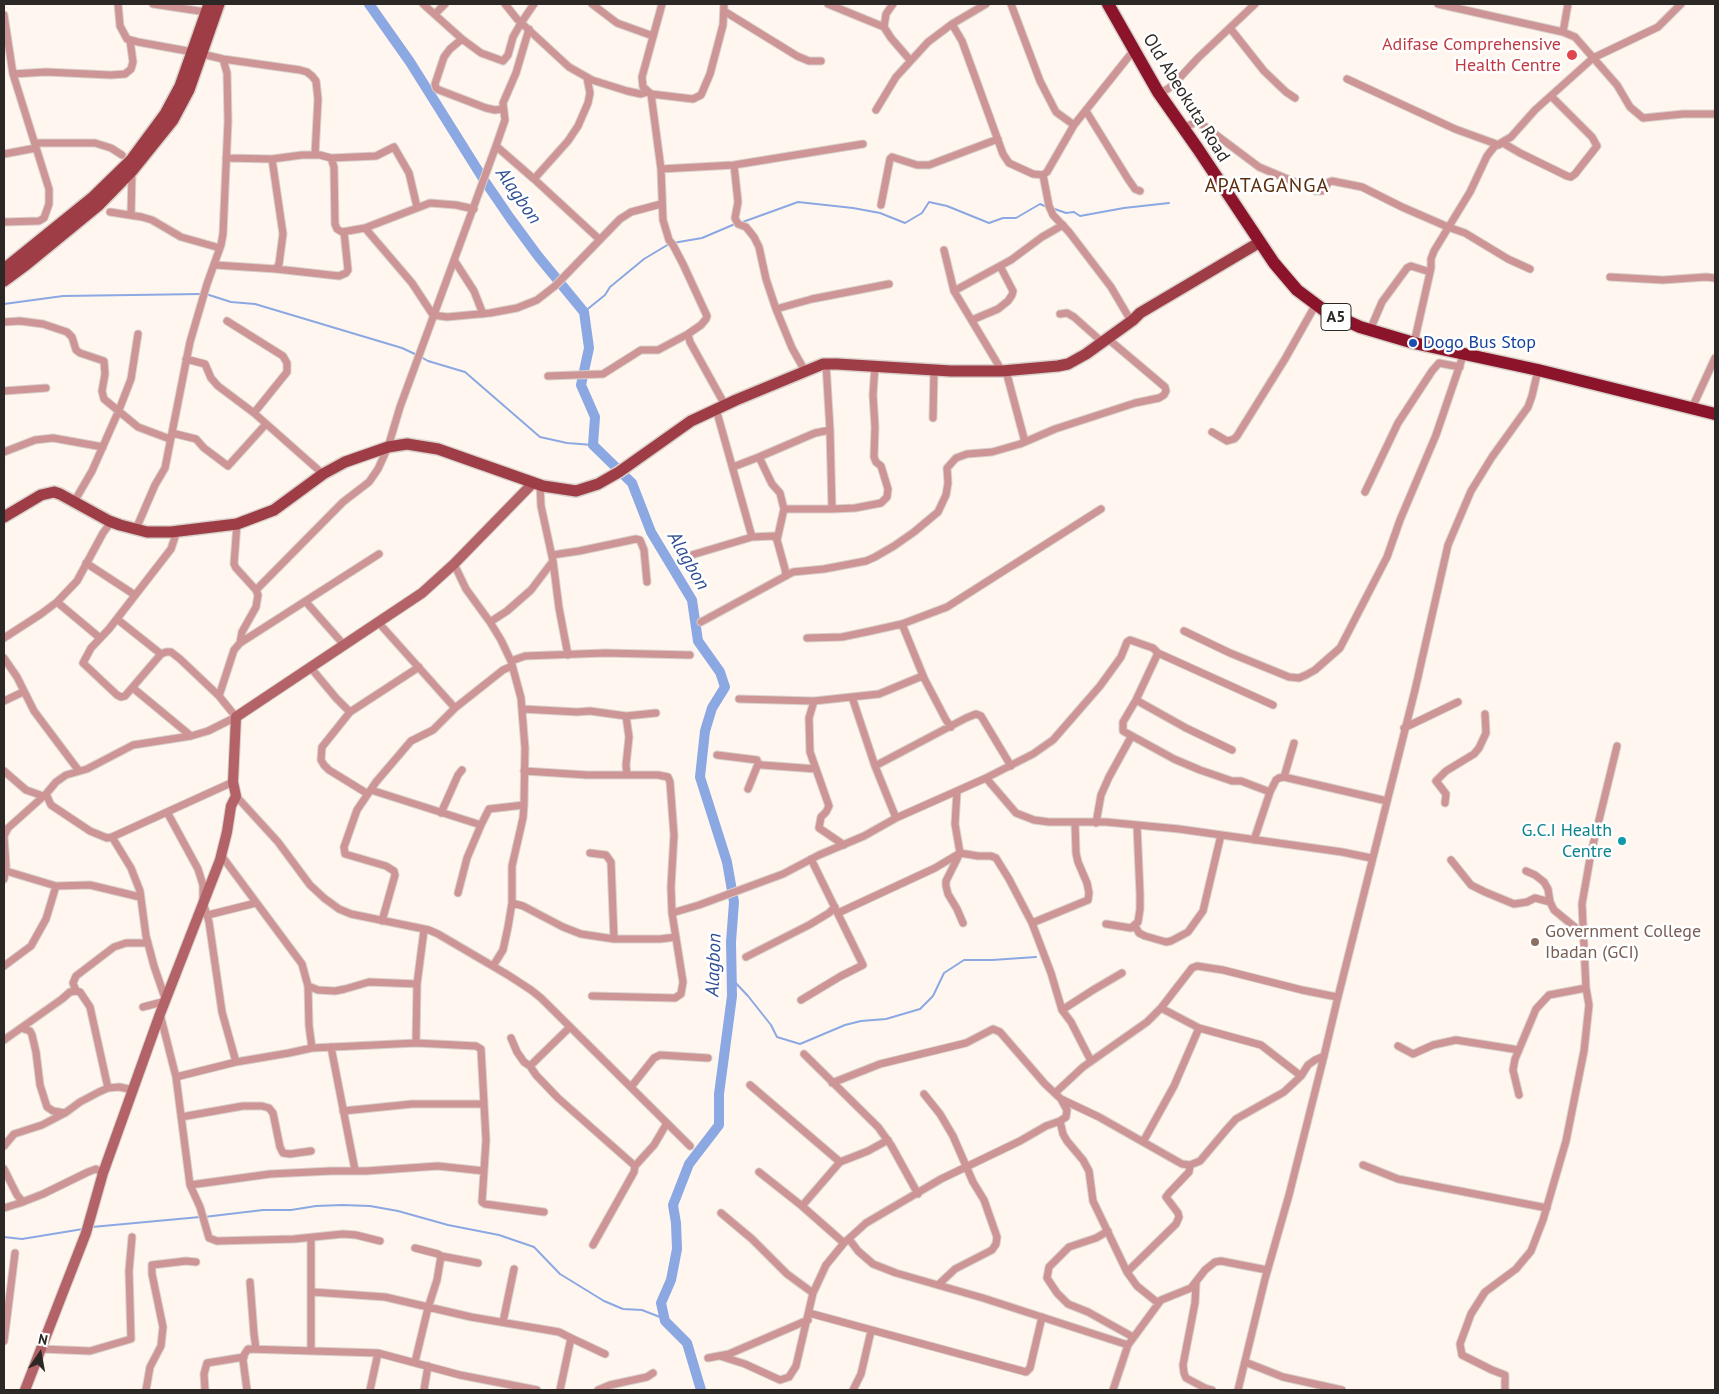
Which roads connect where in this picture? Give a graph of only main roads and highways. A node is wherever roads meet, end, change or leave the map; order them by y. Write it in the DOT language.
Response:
graph roads {
  1 [pos="219,4"];
  2 [pos="1108,4"];
  3 [pos="207,8"];
  4 [pos="198,53"];
  5 [pos="1261,244"];
  6 [pos="4,269"];
  7 [pos="4,281"];
  8 [pos="1715,414"];
  9 [pos="4,517"];
  1 -- 4 [label="main road"];
  2 -- 5 [label="highway, Old Abeokuta Road / A5"];
  3 -- 4 [label="main road"];
  4 -- 6 [label="main road"];
  4 -- 7 [label="main road"];
  5 -- 8 [label="highway, Old Abeokuta Road / A5"];
  5 -- 9 [label="main road"];
}
